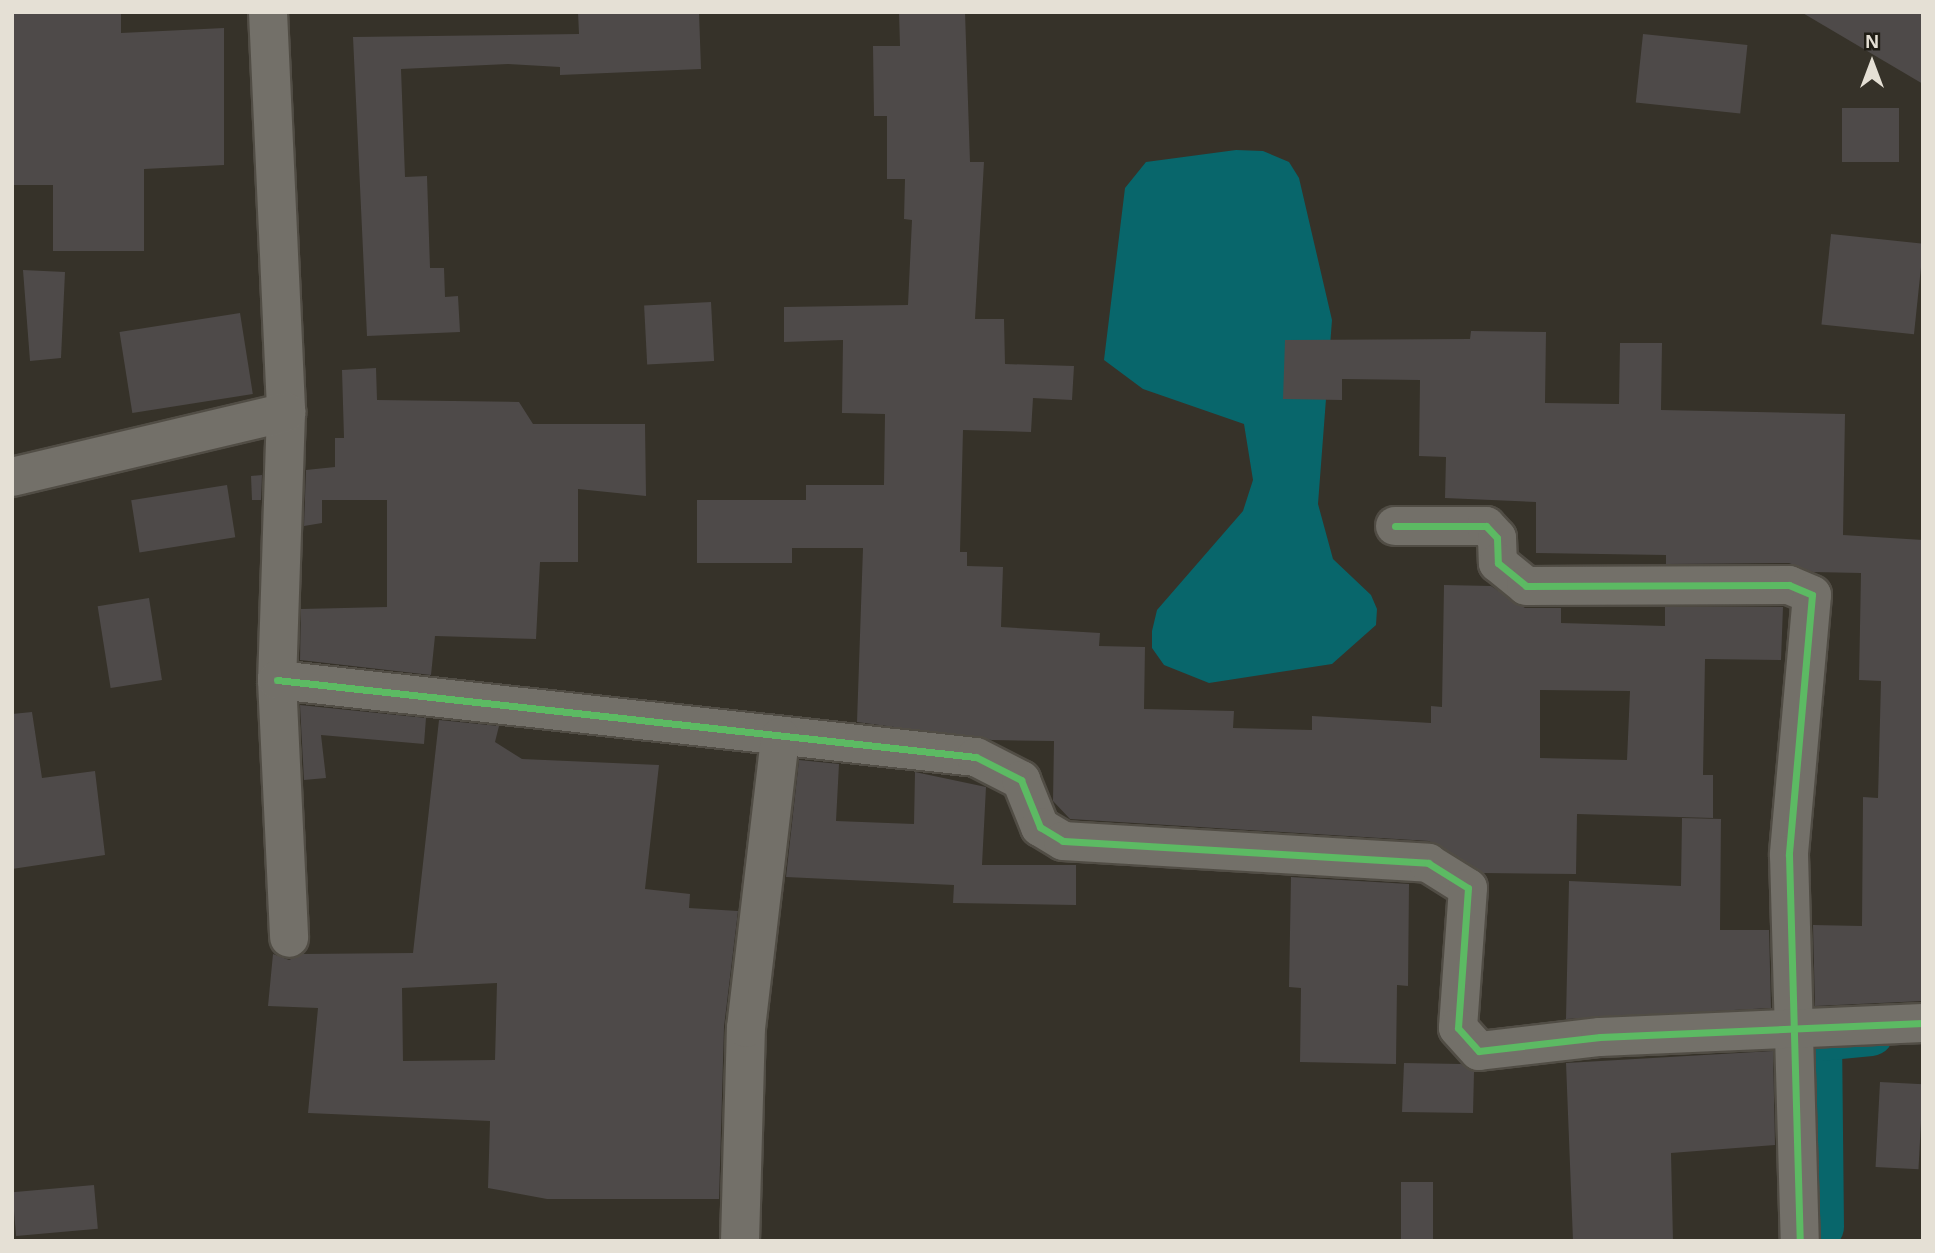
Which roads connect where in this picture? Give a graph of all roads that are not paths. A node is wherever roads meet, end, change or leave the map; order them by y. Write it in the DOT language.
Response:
graph roads {
  1 [pos="268,12"];
  2 [pos="286,412"];
  3 [pos="12,478"];
  4 [pos="1395,526"];
  5 [pos="277,680"];
  6 [pos="780,737"];
  7 [pos="289,938"];
  8 [pos="1923,1023"];
  9 [pos="1796,1029"];
  10 [pos="740,1241"];
  11 [pos="1800,1241"];
  1 -- 2 [label="street"];
  2 -- 3 [label="street"];
  2 -- 5 [label="street"];
  4 -- 9 [label="street"];
  5 -- 6 [label="street"];
  5 -- 7 [label="street"];
  6 -- 9 [label="street"];
  6 -- 10 [label="street"];
  8 -- 9 [label="street"];
  9 -- 11 [label="street"];
}
